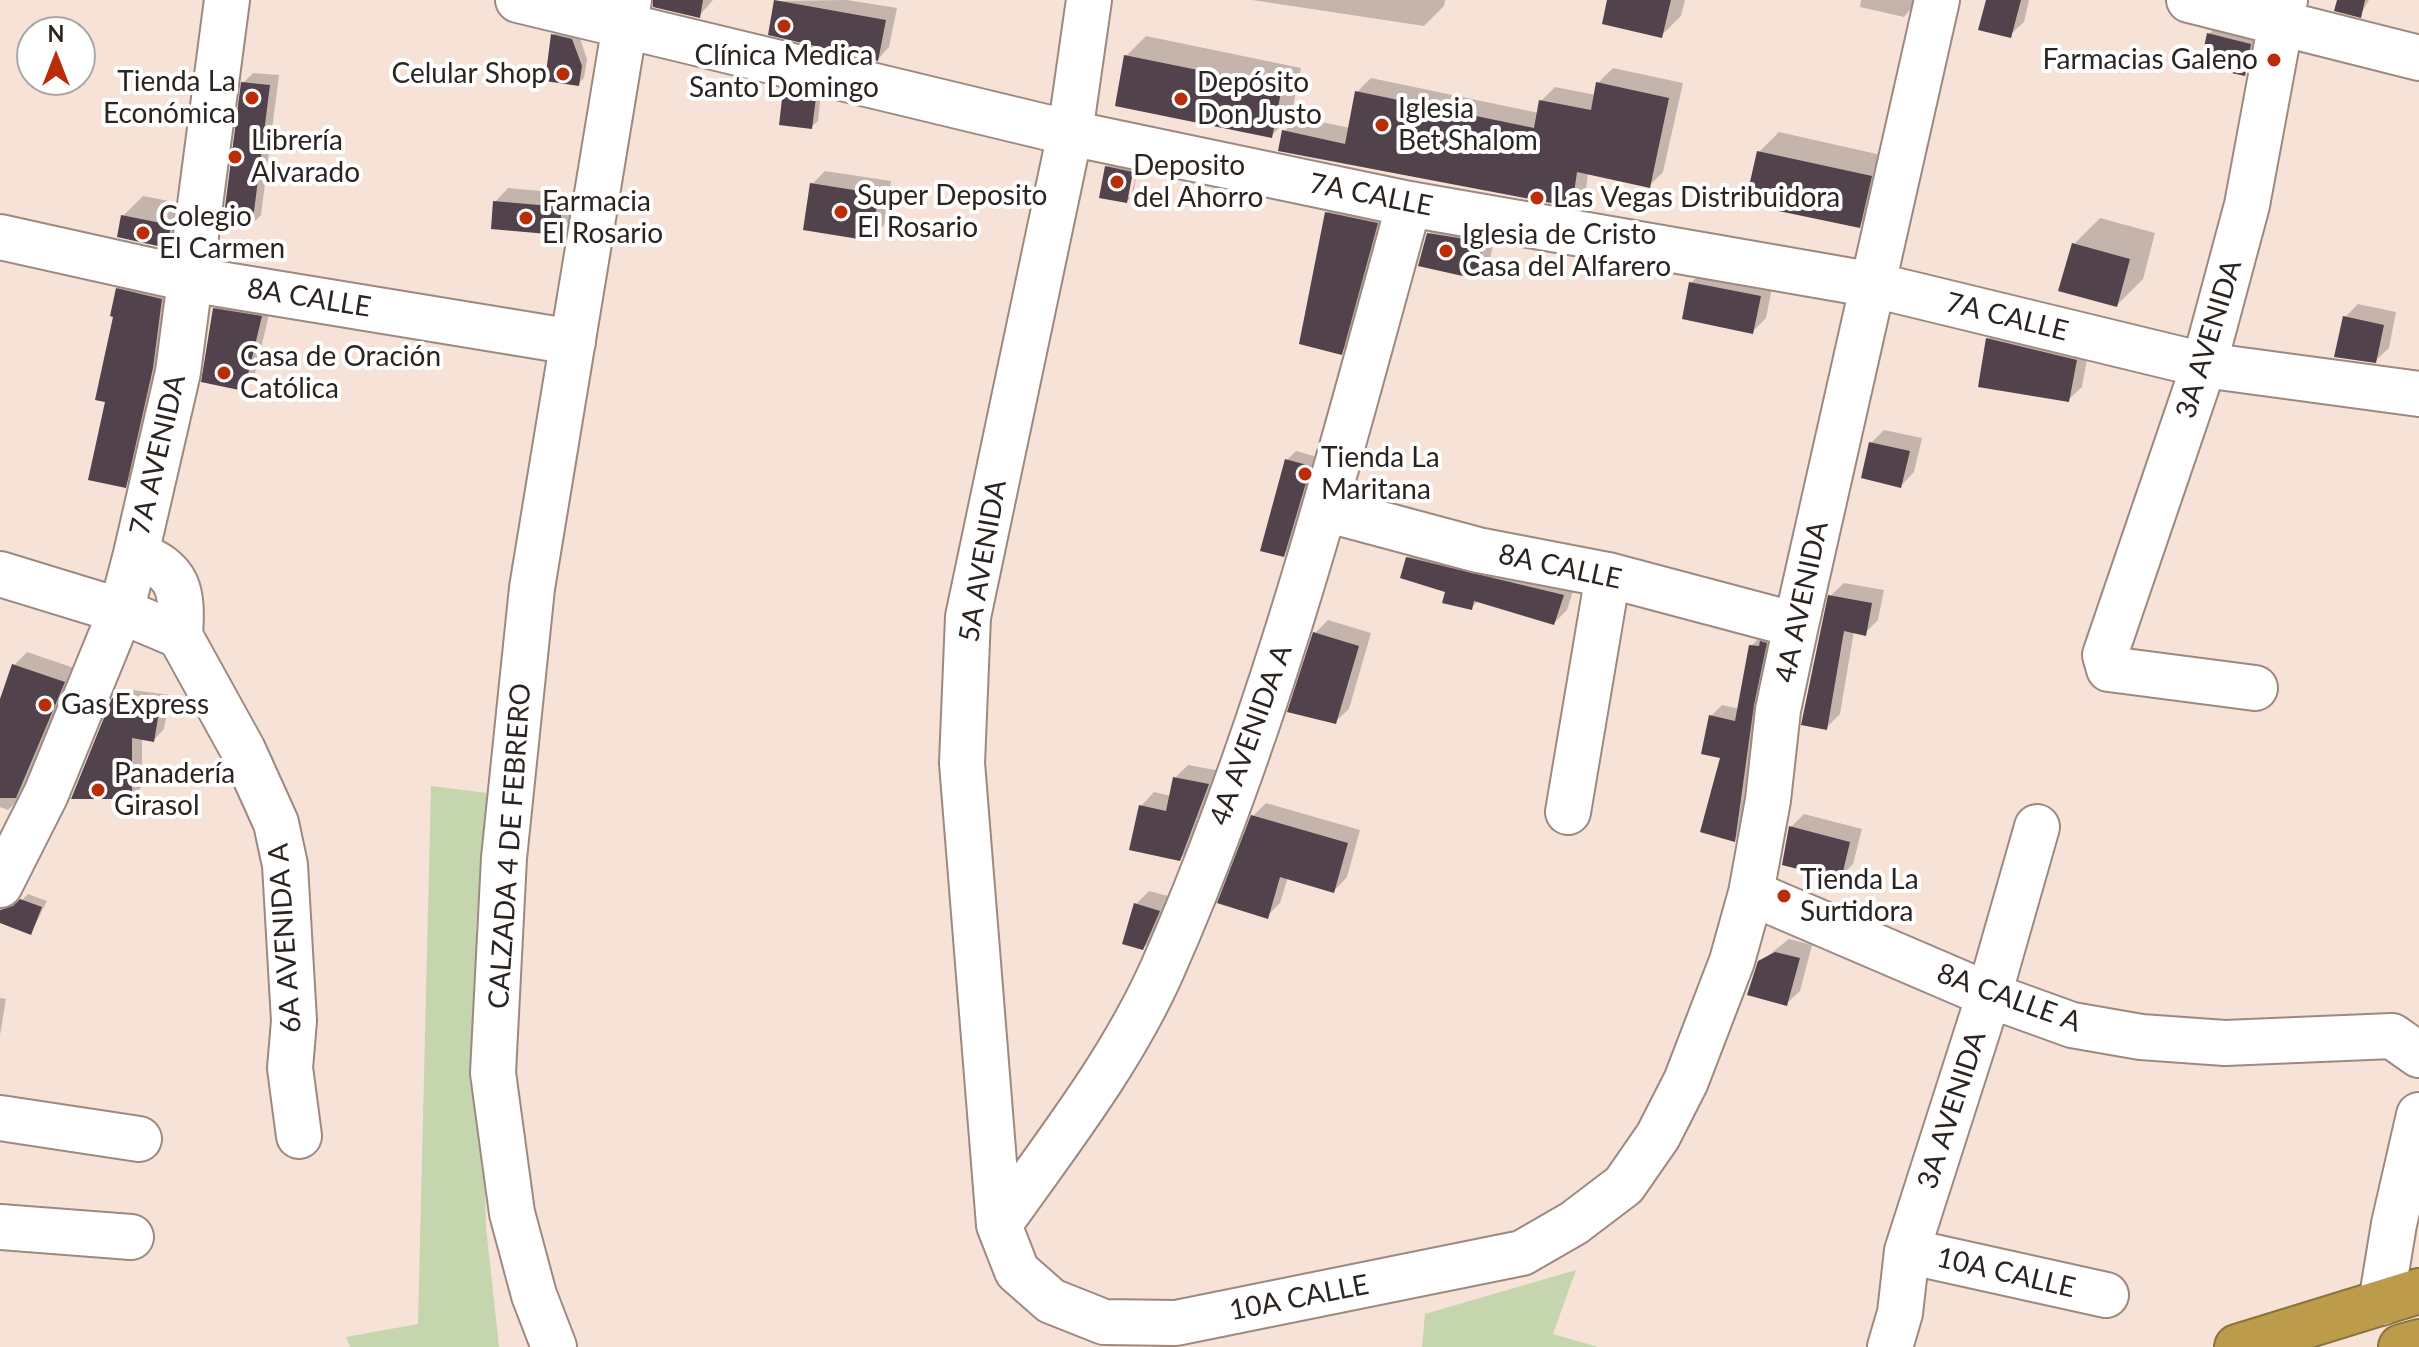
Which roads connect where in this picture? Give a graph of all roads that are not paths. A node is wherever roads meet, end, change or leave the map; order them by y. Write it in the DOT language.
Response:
graph roads {
  1 [pos="227,0"];
  2 [pos="518,0"];
  3 [pos="1089,0"];
  4 [pos="1937,0"];
  5 [pos="2189,0"];
  6 [pos="2283,10"];
  7 [pos="627,12"];
  8 [pos="2419,58"];
  9 [pos="1070,133"];
  10 [pos="1409,204"];
  11 [pos="0,237"];
  12 [pos="189,279"];
  13 [pos="1874,285"];
  14 [pos="573,342"];
  15 [pos="2204,365"];
  16 [pos="2419,394"];
  17 [pos="1325,509"];
  18 [pos="136,554"];
  19 [pos="0,574"];
  20 [pos="1608,575"];
  21 [pos="121,611"];
  22 [pos="1796,625"];
  23 [pos="180,636"];
  24 [pos="2255,688"];
  25 [pos="1568,812"];
  26 [pos="2037,827"];
  27 [pos="0,885"];
  28 [pos="1751,893"];
  29 [pos="1989,995"];
  30 [pos="2419,1055"];
  31 [pos="2419,1115"];
  32 [pos="0,1118"];
  33 [pos="299,1136"];
  34 [pos="139,1139"];
  35 [pos="1624,1185"];
  36 [pos="999,1225"];
  37 [pos="0,1227"];
  38 [pos="131,1237"];
  39 [pos="1907,1251"];
  40 [pos="2106,1295"];
  41 [pos="2400,1297"];
  42 [pos="2419,1342"];
  43 [pos="554,1347"];
  44 [pos="1890,1347"];
  45 [pos="2237,1347"];
  46 [pos="2401,1347"];
  1 -- 12 [label="street, 7A AVENIDA"];
  2 -- 7 [label="street, 7A CALLE"];
  3 -- 9 [label="street, 5A AVENIDA"];
  4 -- 13 [label="street, 4A AVENIDA"];
  5 -- 6 [label="street"];
  6 -- 8 [label="street"];
  6 -- 15 [label="street, 3A AVENIDA"];
  7 -- 9 [label="street, 7A CALLE"];
  7 -- 14 [label="street, CALZADA 4 DE FEBRERO"];
  9 -- 10 [label="street, 7A CALLE"];
  9 -- 36 [label="street, 5A AVENIDA"];
  10 -- 13 [label="street, 7A CALLE"];
  10 -- 17 [label="street, 4A AVENIDA A"];
  11 -- 12 [label="street, 8A CALLE"];
  12 -- 14 [label="street, 8A CALLE"];
  12 -- 18 [label="street, 7A AVENIDA"];
  13 -- 15 [label="street, 7A CALLE"];
  13 -- 22 [label="street, 4A AVENIDA"];
  14 -- 43 [label="street, CALZADA 4 DE FEBRERO"];
  15 -- 16 [label="street, 7A CALLE"];
  15 -- 24 [label="street, 3A AVENIDA"];
  17 -- 20 [label="street, 8A CALLE"];
  17 -- 36 [label="street, 4A AVENIDA A"];
  18 -- 21 [label="street, 7A AVENIDA"];
  18 -- 23 [label="street"];
  19 -- 21 [label="street"];
  20 -- 22 [label="street, 8A CALLE"];
  20 -- 25 [label="street"];
  21 -- 23 [label="street"];
  21 -- 27 [label="street, 7A AVENIDA"];
  22 -- 28 [label="street, 4A AVENIDA"];
  23 -- 33 [label="street, 6A AVENIDA A"];
  26 -- 29 [label="street, 3A AVENIDA"];
  28 -- 29 [label="street, 8A CALLE A"];
  28 -- 35 [label="street, 4A AVENIDA"];
  29 -- 30 [label="street, 8A CALLE A"];
  29 -- 39 [label="street, 3A AVENIDA"];
  31 -- 41 [label="street"];
  32 -- 34 [label="street"];
  35 -- 36 [label="street, 10A CALLE"];
  37 -- 38 [label="street"];
  39 -- 40 [label="street, 10A CALLE"];
  39 -- 44 [label="street, 3A AVENIDA"];
  41 -- 45 [label="highway"];
  42 -- 46 [label="highway"];
}
